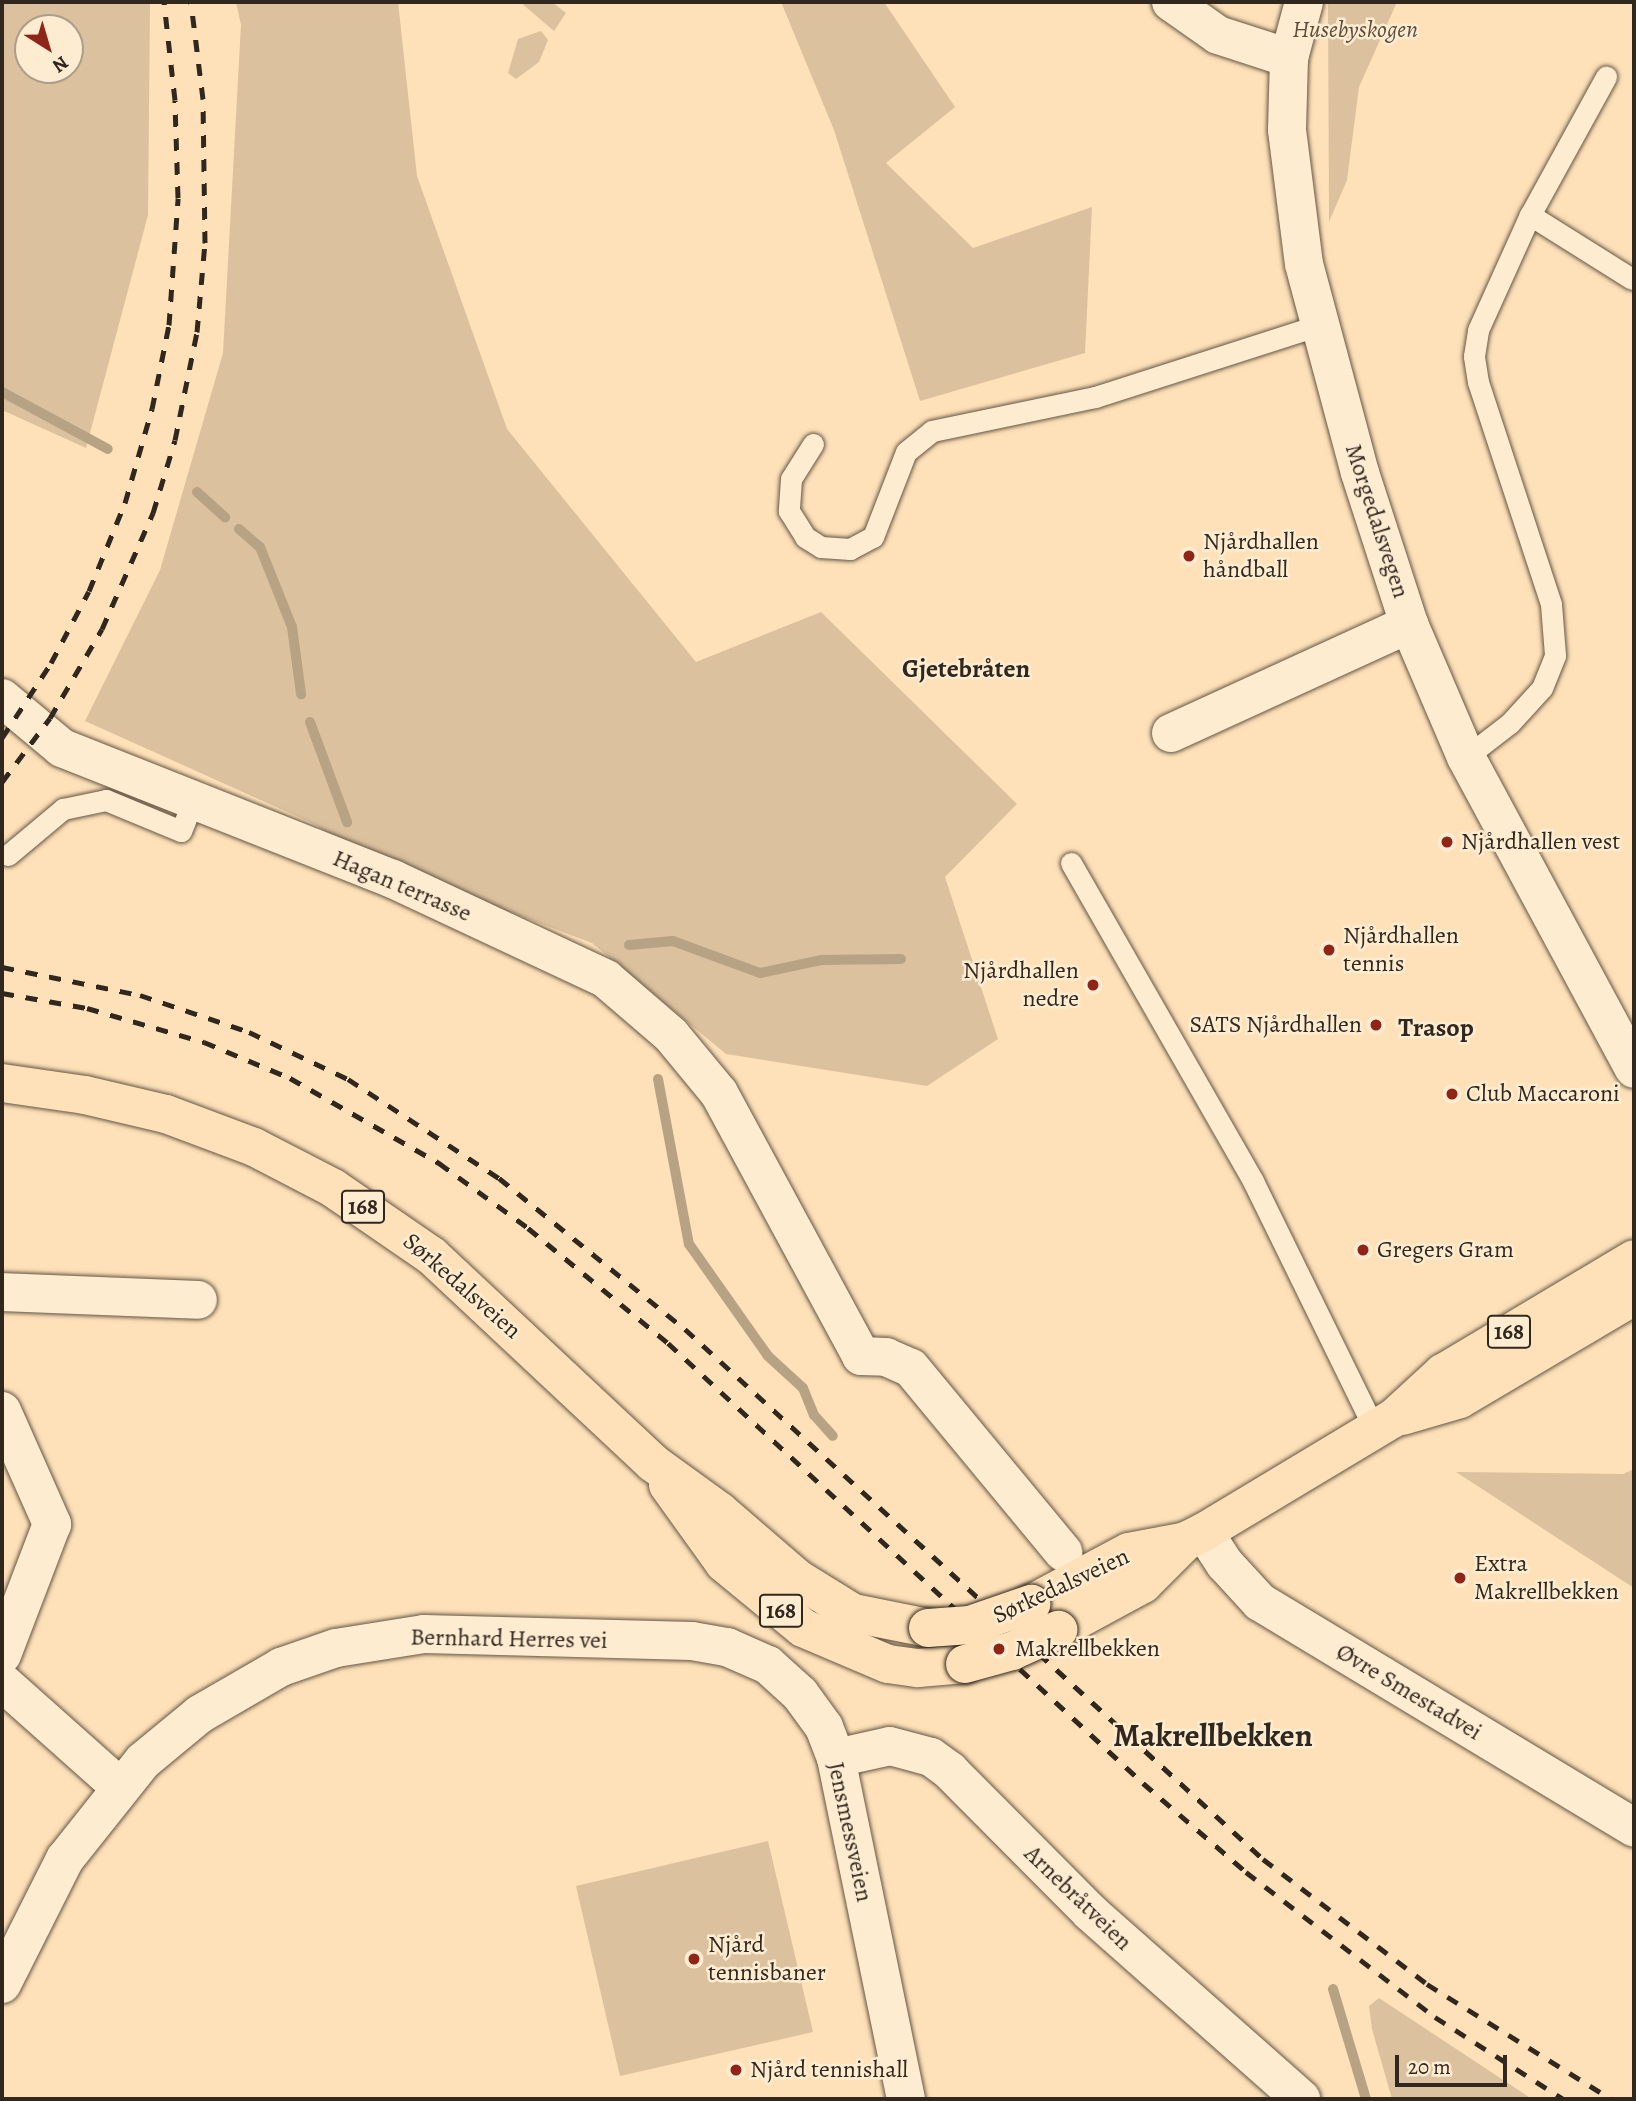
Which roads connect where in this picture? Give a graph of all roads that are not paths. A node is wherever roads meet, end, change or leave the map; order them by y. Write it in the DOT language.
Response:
graph roads {
  1 [pos="1171,2"];
  2 [pos="1304,2"];
  3 [pos="1289,58"];
  4 [pos="1606,77"];
  5 [pos="1530,215"];
  6 [pos="1632,279"];
  7 [pos="1319,325"];
  8 [pos="813,444"];
  9 [pos="1409,624"];
  10 [pos="2,698"];
  11 [pos="1171,733"];
  12 [pos="1466,757"];
  13 [pos="193,802"];
  14 [pos="8,855"];
  15 [pos="1072,863"];
  16 [pos="1634,1069"];
  17 [pos="2,1083"];
  18 [pos="1634,1259"];
  19 [pos="2,1292"];
  20 [pos="1634,1296"];
  21 [pos="198,1300"];
  22 [pos="2,1410"];
  23 [pos="1384,1424"];
  24 [pos="653,1463"];
  25 [pos="1195,1537"];
  26 [pos="1063,1552"];
  27 [pos="1045,1617"];
  28 [pos="692,1641"];
  29 [pos="2,1655"];
  30 [pos="2,1682"];
  31 [pos="836,1758"];
  32 [pos="121,1788"];
  33 [pos="1634,1828"];
  34 [pos="2,1984"];
  35 [pos="906,2099"];
  36 [pos="1301,2099"];
  1 -- 3 [label="street"];
  2 -- 3 [label="street, Morgedalsvegen"];
  3 -- 7 [label="street, Morgedalsvegen"];
  4 -- 5 [label="lane"];
  5 -- 6 [label="lane"];
  5 -- 12 [label="lane"];
  7 -- 8 [label="lane"];
  7 -- 9 [label="street, Morgedalsvegen"];
  9 -- 11 [label="street"];
  9 -- 12 [label="street, Morgedalsvegen"];
  10 -- 13 [label="street, Hagan terrasse"];
  12 -- 16 [label="street, Morgedalsvegen"];
  13 -- 14 [label="lane"];
  13 -- 26 [label="street, Hagan terrasse"];
  15 -- 23 [label="lane"];
  17 -- 24 [label="main road, Sørkedalsveien / 168"];
  18 -- 23 [label="main road, Sørkedalsveien / 168"];
  19 -- 21 [label="street"];
  20 -- 23 [label="main road, Sørkedalsveien / 168"];
  22 -- 29 [label="street"];
  23 -- 25 [label="main road, Sørkedalsveien / 168"];
  24 -- 27 [label="main road, Sørkedalsveien / 168, bridge"];
  24 -- 27 [label="main road, Sørkedalsveien / 168, bridge"];
  25 -- 27 [label="main road, Sørkedalsveien / 168"];
  25 -- 33 [label="street, Øvre Smestadvei"];
  28 -- 31 [label="street, Jensmessveien"];
  28 -- 32 [label="street, Bernhard Herres vei"];
  30 -- 32 [label="street"];
  31 -- 35 [label="street, Jensmessveien"];
  31 -- 36 [label="street, Arnebråtveien"];
  32 -- 34 [label="street, Bernhard Herres vei"];
}
